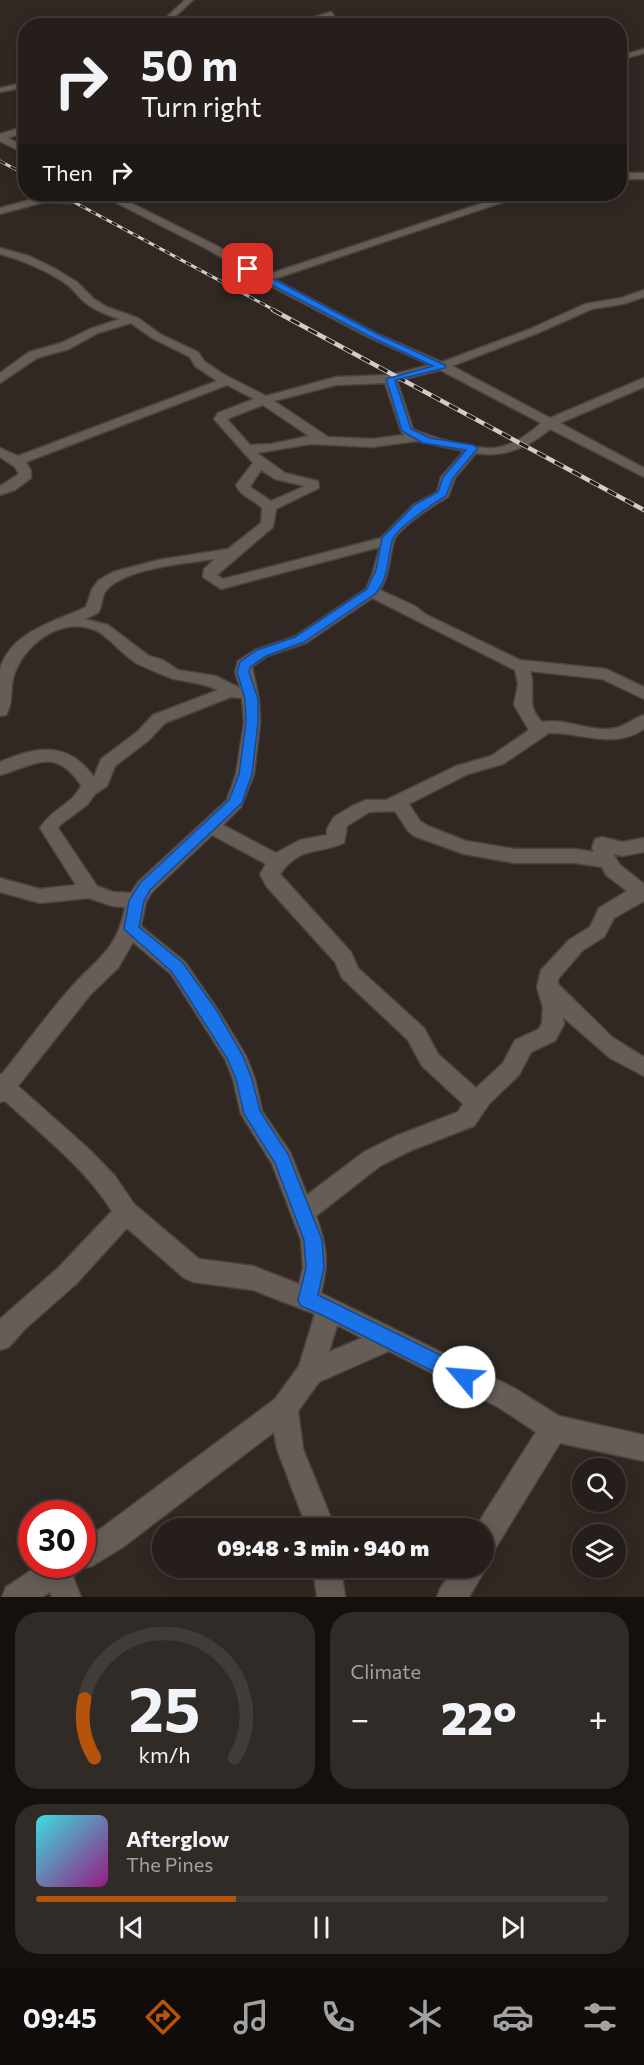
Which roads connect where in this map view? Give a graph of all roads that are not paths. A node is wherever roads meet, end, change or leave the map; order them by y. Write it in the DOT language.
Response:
graph roads {
  1 [pos="189,0"];
  2 [pos="331,14"];
  3 [pos="169,18"];
  4 [pos="317,18"];
  5 [pos="644,51"];
  6 [pos="627,56"];
  7 [pos="18,86"];
  8 [pos="0,90"];
  9 [pos="18,131"];
  10 [pos="0,137"];
  11 [pos="18,147"];
  12 [pos="627,176"];
  13 [pos="644,177"];
  14 [pos="37,201"];
  15 [pos="120,201"];
  16 [pos="497,201"];
  17 [pos="0,211"];
  18 [pos="0,250"];
  19 [pos="265,279"];
  20 [pos="644,293"];
  21 [pos="131,319"];
  22 [pos="442,366"];
  23 [pos="0,379"];
  24 [pos="390,379"];
  25 [pos="226,381"];
  26 [pos="644,382"];
  27 [pos="264,400"];
  28 [pos="548,424"];
  29 [pos="416,436"];
  30 [pos="325,441"];
  31 [pos="473,448"];
  32 [pos="247,449"];
  33 [pos="0,452"];
  34 [pos="17,461"];
  35 [pos="260,462"];
  36 [pos="644,473"];
  37 [pos="0,491"];
  38 [pos="269,507"];
  39 [pos="386,541"];
  40 [pos="232,552"];
  41 [pos="371,592"];
  42 [pos="72,621"];
  43 [pos="524,668"];
  44 [pos="230,691"];
  45 [pos="644,694"];
  46 [pos="251,699"];
  47 [pos="1,702"];
  48 [pos="644,721"];
  49 [pos="540,731"];
  50 [pos="0,769"];
  51 [pos="89,790"];
  52 [pos="399,802"];
  53 [pos="209,825"];
  54 [pos="644,845"];
  55 [pos="276,861"];
  56 [pos="606,861"];
  57 [pos="0,885"];
  58 [pos="90,891"];
  59 [pos="643,893"];
  60 [pos="136,901"];
  61 [pos="131,929"];
  62 [pos="547,987"];
  63 [pos="644,1067"];
  64 [pos="2,1088"];
  65 [pos="477,1103"];
  66 [pos="126,1212"];
  67 [pos="303,1212"];
  68 [pos="318,1304"];
  69 [pos="0,1338"];
  70 [pos="388,1339"];
  71 [pos="310,1373"];
  72 [pos="284,1408"];
  73 [pos="554,1428"];
  74 [pos="644,1448"];
  75 [pos="317,1518"];
  76 [pos="494,1524"];
  77 [pos="96,1547"];
  78 [pos="64,1578"];
  79 [pos="328,1578"];
  80 [pos="465,1578"];
  81 [pos="16,1597"];
  82 [pos="331,1597"];
  83 [pos="451,1597"];
  1 -- 3 [label="street"];
  2 -- 4 [label="street"];
  5 -- 6 [label="street"];
  7 -- 8 [label="street"];
  9 -- 10 [label="street"];
  10 -- 11 [label="street"];
  12 -- 13 [label="street"];
  14 -- 17 [label="street"];
  15 -- 19 [label="street"];
  16 -- 19 [label="street"];
  18 -- 21 [label="street"];
  19 -- 22 [label="street"];
  20 -- 22 [label="street"];
  21 -- 23 [label="street"];
  21 -- 25 [label="street"];
  22 -- 24 [label="street"];
  22 -- 28 [label="street"];
  24 -- 27 [label="street"];
  24 -- 29 [label="street"];
  25 -- 27 [label="street"];
  25 -- 34 [label="street"];
  26 -- 28 [label="street"];
  27 -- 30 [label="street"];
  27 -- 32 [label="street"];
  28 -- 31 [label="street"];
  28 -- 36 [label="street"];
  29 -- 30 [label="street"];
  29 -- 31 [label="street"];
  30 -- 32 [label="street"];
  31 -- 39 [label="street"];
  32 -- 35 [label="street"];
  33 -- 34 [label="street"];
  34 -- 37 [label="street"];
  35 -- 38 [label="street"];
  35 -- 38 [label="street"];
  38 -- 40 [label="street"];
  39 -- 40 [label="street"];
  39 -- 41 [label="street"];
  40 -- 42 [label="street"];
  41 -- 43 [label="street"];
  41 -- 46 [label="street"];
  42 -- 44 [label="street"];
  42 -- 47 [label="street"];
  43 -- 45 [label="street"];
  43 -- 49 [label="street"];
  44 -- 46 [label="street"];
  44 -- 51 [label="street"];
  46 -- 53 [label="street"];
  48 -- 49 [label="street"];
  49 -- 52 [label="street"];
  50 -- 51 [label="street"];
  51 -- 58 [label="street"];
  52 -- 55 [label="street"];
  52 -- 56 [label="street"];
  53 -- 55 [label="street"];
  53 -- 60 [label="street"];
  54 -- 56 [label="street"];
  55 -- 65 [label="street"];
  56 -- 59 [label="street"];
  57 -- 58 [label="street"];
  58 -- 60 [label="street"];
  59 -- 62 [label="street"];
  60 -- 61 [label="street"];
  61 -- 64 [label="street"];
  61 -- 67 [label="street"];
  62 -- 63 [label="street"];
  62 -- 65 [label="street"];
  64 -- 66 [label="street"];
  65 -- 67 [label="street"];
  66 -- 68 [label="street"];
  66 -- 69 [label="street"];
  67 -- 68 [label="street"];
  68 -- 70 [label="street"];
  68 -- 71 [label="street"];
  70 -- 71 [label="street"];
  70 -- 73 [label="street"];
  71 -- 72 [label="street"];
  72 -- 75 [label="street"];
  72 -- 77 [label="street"];
  73 -- 74 [label="street"];
  73 -- 76 [label="street"];
  78 -- 81 [label="street"];
  79 -- 82 [label="street"];
  80 -- 83 [label="street"];
}
